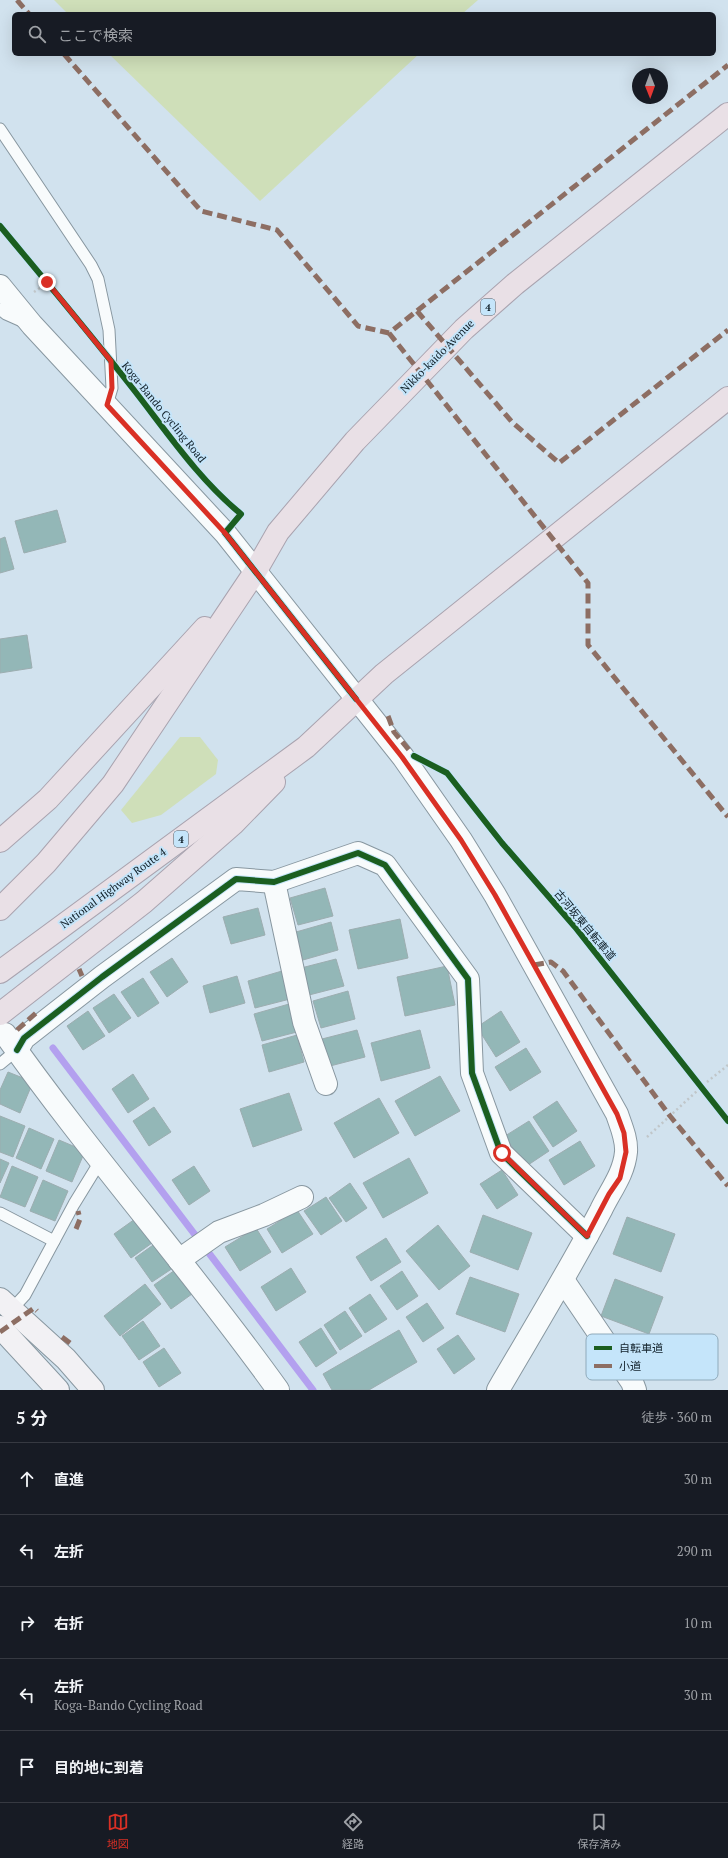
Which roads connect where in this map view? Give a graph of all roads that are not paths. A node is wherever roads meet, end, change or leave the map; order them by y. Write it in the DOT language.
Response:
graph roads {
  1 [pos="728,114"];
  2 [pos="0,129"];
  3 [pos="0,286"];
  4 [pos="0,309"];
  5 [pos="32,325"];
  6 [pos="728,398"];
  7 [pos="107,405"];
  8 [pos="255,572"];
  9 [pos="356,699"];
  10 [pos="306,747"];
  11 [pos="0,841"];
  12 [pos="274,882"];
  13 [pos="0,909"];
  14 [pos="0,972"];
  15 [pos="7,1033"];
  16 [pos="0,1064"];
  17 [pos="326,1084"];
  18 [pos="101,1160"];
  19 [pos="302,1197"];
  20 [pos="0,1213"];
  21 [pos="587,1236"];
  22 [pos="54,1240"];
  23 [pos="187,1255"];
  24 [pos="563,1280"];
  25 [pos="6,1304"];
  26 [pos="600,1334"];
  27 [pos="3,1337"];
  28 [pos="631,1380"];
  29 [pos="58,1390"];
  30 [pos="93,1390"];
  31 [pos="278,1390"];
  32 [pos="498,1390"];
  33 [pos="635,1390"];
  1 -- 8 [label="highway, Nikko-kaido Avenue / 4"];
  2 -- 7 [label="lane"];
  3 -- 5 [label="street"];
  4 -- 5 [label="lane"];
  5 -- 7 [label="street"];
  6 -- 9 [label="highway, 4"];
  7 -- 8 [label="street"];
  8 -- 9 [label="street"];
  8 -- 11 [label="highway, 4"];
  8 -- 13 [label="highway, 4"];
  9 -- 10 [label="highway, National Highway Route 4 / 4"];
  9 -- 21 [label="street"];
  10 -- 14 [label="highway, National Highway Route 4 / 4"];
  10 -- 15 [label="highway, 4"];
  12 -- 15 [label="street"];
  12 -- 17 [label="street"];
  12 -- 21 [label="street"];
  15 -- 16 [label="lane"];
  15 -- 18 [label="street"];
  18 -- 22 [label="lane"];
  18 -- 23 [label="street"];
  19 -- 23 [label="street"];
  20 -- 22 [label="lane"];
  21 -- 24 [label="street"];
  22 -- 25 [label="lane"];
  23 -- 31 [label="street"];
  24 -- 26 [label="street"];
  24 -- 32 [label="street"];
  25 -- 30 [label="main road"];
  27 -- 29 [label="main road"];
  28 -- 33 [label="street"];
}
